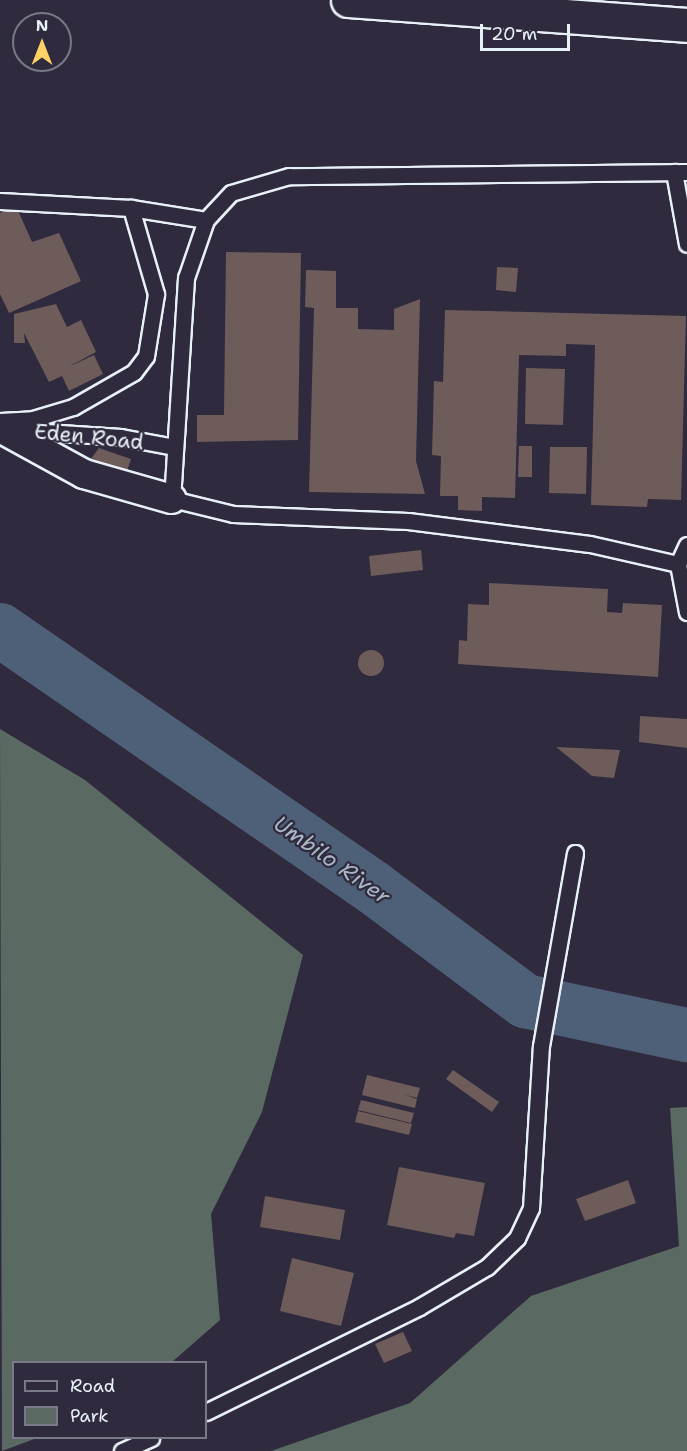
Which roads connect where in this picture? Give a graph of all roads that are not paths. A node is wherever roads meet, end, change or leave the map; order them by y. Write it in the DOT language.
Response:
graph roads {
  1 [pos="348,0"];
  2 [pos="687,25"];
  3 [pos="680,172"];
  4 [pos="0,201"];
  5 [pos="131,208"];
  6 [pos="206,220"];
  7 [pos="687,244"];
  8 [pos="1,426"];
  9 [pos="175,447"];
  10 [pos="172,499"];
  11 [pos="687,545"];
  12 [pos="678,564"];
  13 [pos="687,612"];
  14 [pos="575,853"];
  15 [pos="207,1412"];
  16 [pos="147,1439"];
  17 [pos="122,1451"];
  1 -- 2 [label="highway"];
  3 -- 6 [label="lane"];
  3 -- 7 [label="lane"];
  4 -- 5 [label="lane"];
  5 -- 6 [label="lane"];
  5 -- 8 [label="lane"];
  6 -- 9 [label="lane"];
  8 -- 9 [label="lane, Eden Road"];
  8 -- 10 [label="street, Eden Road"];
  9 -- 10 [label="lane"];
  10 -- 12 [label="lane"];
  11 -- 12 [label="lane"];
  12 -- 13 [label="lane"];
  14 -- 15 [label="lane"];
  16 -- 17 [label="lane"];
}
